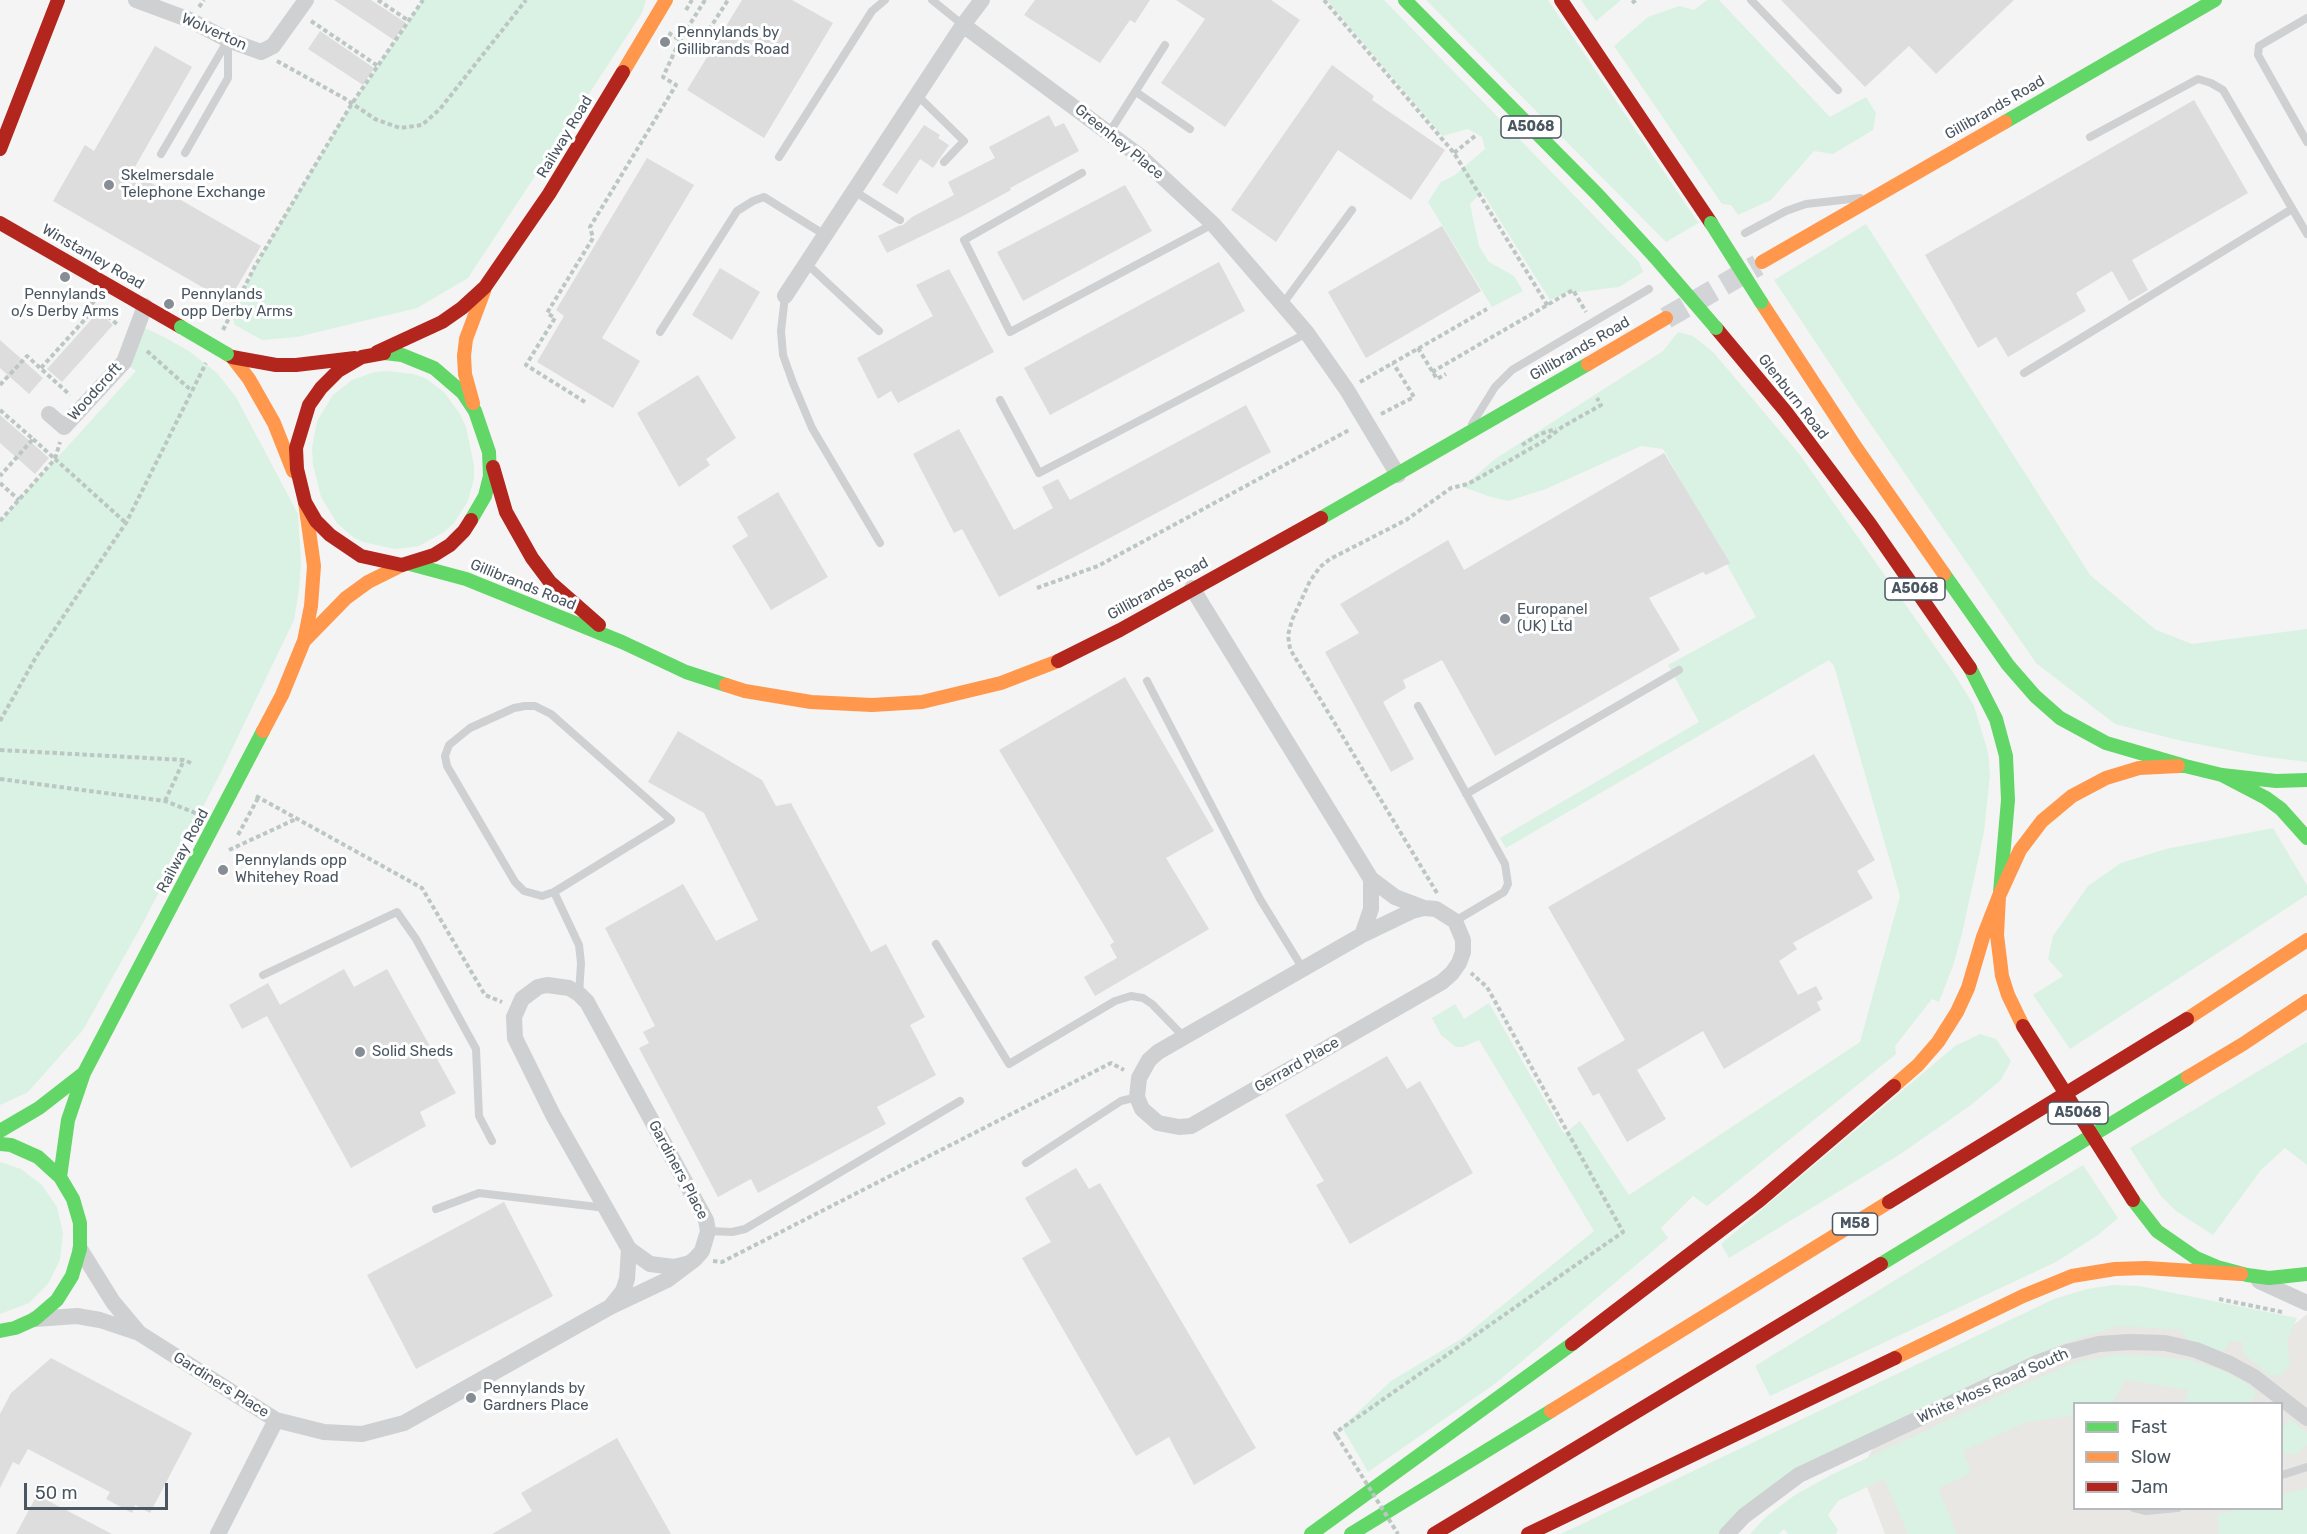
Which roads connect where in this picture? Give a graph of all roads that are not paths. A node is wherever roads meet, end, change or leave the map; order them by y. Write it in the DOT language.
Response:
graph roads {
  1 [pos="58,0"];
  2 [pos="136,0"];
  3 [pos="666,0"];
  4 [pos="885,0"];
  5 [pos="932,0"];
  6 [pos="982,0"];
  7 [pos="1405,0"];
  8 [pos="1561,0"];
  9 [pos="1751,0"];
  10 [pos="2215,0"];
  11 [pos="302,6"];
  12 [pos="2190,6"];
  13 [pos="2307,18"];
  14 [pos="963,25"];
  15 [pos="228,40"];
  16 [pos="1165,45"];
  17 [pos="1838,90"];
  18 [pos="1136,92"];
  19 [pos="917,95"];
  20 [pos="1190,129"];
  21 [pos="1109,133"];
  22 [pos="2090,137"];
  23 [pos="2307,142"];
  24 [pos="0,149"];
  25 [pos="185,153"];
  26 [pos="161,154"];
  27 [pos="779,157"];
  28 [pos="944,162"];
  29 [pos="1082,172"];
  30 [pos="854,191"];
  31 [pos="1874,197"];
  32 [pos="2292,209"];
  33 [pos="1352,210"];
  34 [pos="900,220"];
  35 [pos="0,223"];
  36 [pos="1213,224"];
  37 [pos="1744,233"];
  38 [pos="2307,234"];
  39 [pos="825,235"];
  40 [pos="1762,262"];
  41 [pos="806,263"];
  42 [pos="485,286"];
  43 [pos="1649,289"];
  44 [pos="785,296"];
  45 [pos="145,306"];
  46 [pos="1281,306"];
  47 [pos="1666,318"];
  48 [pos="879,331"];
  49 [pos="660,332"];
  50 [pos="1307,333"];
  51 [pos="230,356"];
  52 [pos="364,356"];
  53 [pos="2024,373"];
  54 [pos="1000,400"];
  55 [pos="475,411"];
  56 [pos="49,414"];
  57 [pos="1464,437"];
  58 [pos="489,452"];
  59 [pos="1398,474"];
  60 [pos="303,497"];
  61 [pos="880,543"];
  62 [pos="406,564"];
  63 [pos="1923,572"];
  64 [pos="1192,588"];
  65 [pos="304,641"];
  66 [pos="622,642"];
  67 [pos="1680,670"];
  68 [pos="1147,681"];
  69 [pos="1418,706"];
  70 [pos="2185,766"];
  71 [pos="2222,775"];
  72 [pos="2307,780"];
  73 [pos="1466,794"];
  74 [pos="2307,838"];
  75 [pos="1371,879"];
  76 [pos="554,892"];
  77 [pos="2000,894"];
  78 [pos="1424,908"];
  79 [pos="1451,918"];
  80 [pos="1362,935"];
  81 [pos="2307,940"];
  82 [pos="936,944"];
  83 [pos="1303,969"];
  84 [pos="263,975"];
  85 [pos="579,994"];
  86 [pos="2307,1001"];
  87 [pos="1184,1036"];
  88 [pos="84,1073"];
  89 [pos="1137,1096"];
  90 [pos="960,1101"];
  91 [pos="0,1131"];
  92 [pos="492,1141"];
  93 [pos="0,1144"];
  94 [pos="1026,1164"];
  95 [pos="60,1177"];
  96 [pos="606,1208"];
  97 [pos="436,1209"];
  98 [pos="708,1231"];
  99 [pos="80,1249"];
  100 [pos="629,1249"];
  101 [pos="690,1262"];
  102 [pos="2307,1274"];
  103 [pos="2244,1275"];
  104 [pos="2307,1303"];
  105 [pos="610,1308"];
  106 [pos="35,1318"];
  107 [pos="0,1331"];
  108 [pos="140,1333"];
  109 [pos="2307,1418"];
  110 [pos="276,1420"];
  111 [pos="2307,1467"];
  112 [pos="2283,1475"];
  113 [pos="2140,1510"];
  114 [pos="2162,1510"];
  115 [pos="218,1534"];
  116 [pos="1311,1534"];
  117 [pos="1351,1534"];
  118 [pos="1434,1534"];
  119 [pos="1528,1534"];
  120 [pos="1727,1534"];
  1 -- 24 [label="main road"];
  2 -- 15 [label="street, Wolverton"];
  3 -- 42 [label="main road, Railway Road"];
  4 -- 27 [label="lane"];
  5 -- 14 [label="lane"];
  6 -- 14 [label="street"];
  7 -- 63 [label="main road, Glenburn Road / A5068, bridge"];
  8 -- 63 [label="main road, Glenburn Road / A5068, bridge"];
  9 -- 17 [label="lane"];
  10 -- 12 [label="main road, Gillibrands Road"];
  11 -- 15 [label="street, Wolverton"];
  12 -- 31 [label="main road, Gillibrands Road"];
  13 -- 23 [label="lane"];
  14 -- 19 [label="street"];
  14 -- 21 [label="street, Greenhey Place"];
  15 -- 25 [label="lane"];
  15 -- 26 [label="lane"];
  16 -- 18 [label="lane"];
  18 -- 20 [label="lane"];
  18 -- 21 [label="lane"];
  19 -- 28 [label="lane"];
  19 -- 30 [label="street"];
  21 -- 36 [label="street, Greenhey Place"];
  22 -- 32 [label="lane"];
  29 -- 36 [label="lane"];
  30 -- 34 [label="lane"];
  30 -- 39 [label="street"];
  31 -- 37 [label="lane"];
  31 -- 40 [label="main road, Gillibrands Road"];
  32 -- 38 [label="lane"];
  32 -- 53 [label="lane"];
  33 -- 46 [label="lane"];
  35 -- 45 [label="main road, Winstanley Road"];
  36 -- 46 [label="street, Greenhey Place"];
  39 -- 41 [label="street"];
  39 -- 49 [label="lane"];
  41 -- 44 [label="street"];
  41 -- 48 [label="lane"];
  42 -- 52 [label="main road, Railway Road"];
  42 -- 55 [label="main road, Railway Road"];
  43 -- 57 [label="lane"];
  44 -- 61 [label="lane"];
  45 -- 51 [label="main road, Winstanley Road, bridge"];
  45 -- 56 [label="street, Woodcroft"];
  46 -- 50 [label="street, Greenhey Place"];
  47 -- 57 [label="main road, Gillibrands Road"];
  50 -- 54 [label="lane"];
  50 -- 59 [label="street, Greenhey Place"];
  51 -- 52 [label="main road, Winstanley Road"];
  51 -- 60 [label="main road, Winstanley Road"];
  52 -- 55 [label="main road"];
  52 -- 60 [label="main road"];
  55 -- 58 [label="main road"];
  57 -- 59 [label="main road, Gillibrands Road"];
  58 -- 62 [label="main road"];
  58 -- 66 [label="main road, Gillibrands Road"];
  59 -- 64 [label="main road, Gillibrands Road"];
  60 -- 62 [label="main road"];
  60 -- 65 [label="main road, Railway Road"];
  62 -- 65 [label="main road, Railway Road"];
  62 -- 66 [label="main road, Gillibrands Road"];
  63 -- 70 [label="main road, Glenburn Road / A5068"];
  63 -- 77 [label="main road, Glenburn Road / A5068"];
  64 -- 66 [label="main road, Gillibrands Road"];
  64 -- 75 [label="street"];
  65 -- 88 [label="main road, Railway Road"];
  67 -- 73 [label="lane"];
  68 -- 83 [label="lane"];
  69 -- 73 [label="lane"];
  70 -- 71 [label="main road, A5068"];
  70 -- 77 [label="main road, A5068"];
  71 -- 72 [label="main road"];
  71 -- 74 [label="main road, A5068"];
  73 -- 79 [label="lane"];
  75 -- 78 [label="street"];
  75 -- 80 [label="street"];
  76 -- 76 [label="lane"];
  76 -- 85 [label="lane"];
  77 -- 103 [label="main road, A5068, bridge"];
  77 -- 116 [label="main road"];
  78 -- 79 [label="street"];
  78 -- 80 [label="street"];
  79 -- 89 [label="street, Gerrard Place"];
  80 -- 83 [label="street"];
  81 -- 117 [label="main road, M58"];
  82 -- 87 [label="lane"];
  83 -- 87 [label="street"];
  84 -- 92 [label="lane"];
  85 -- 96 [label="street"];
  85 -- 98 [label="street, Gardiners Place"];
  86 -- 118 [label="main road"];
  87 -- 89 [label="street"];
  88 -- 91 [label="main road, Railway Road"];
  88 -- 95 [label="main road, Railway Road"];
  89 -- 94 [label="lane"];
  90 -- 98 [label="lane"];
  93 -- 95 [label="main road"];
  95 -- 99 [label="main road"];
  96 -- 97 [label="lane"];
  96 -- 100 [label="street"];
  98 -- 101 [label="street, Gardiners Place"];
  99 -- 106 [label="main road"];
  99 -- 108 [label="street, Gardiners Place"];
  100 -- 101 [label="street"];
  100 -- 105 [label="street"];
  101 -- 105 [label="street, Gardiners Place"];
  102 -- 103 [label="main road, A5068"];
  103 -- 104 [label="street"];
  103 -- 119 [label="main road"];
  105 -- 110 [label="street, Gardiners Place"];
  106 -- 107 [label="main road"];
  106 -- 108 [label="street, Gardiners Place"];
  108 -- 110 [label="street, Gardiners Place"];
  109 -- 120 [label="street, White Moss Road South"];
  110 -- 115 [label="street"];
  111 -- 112 [label="lane"];
  113 -- 114 [label="lane"];
}
